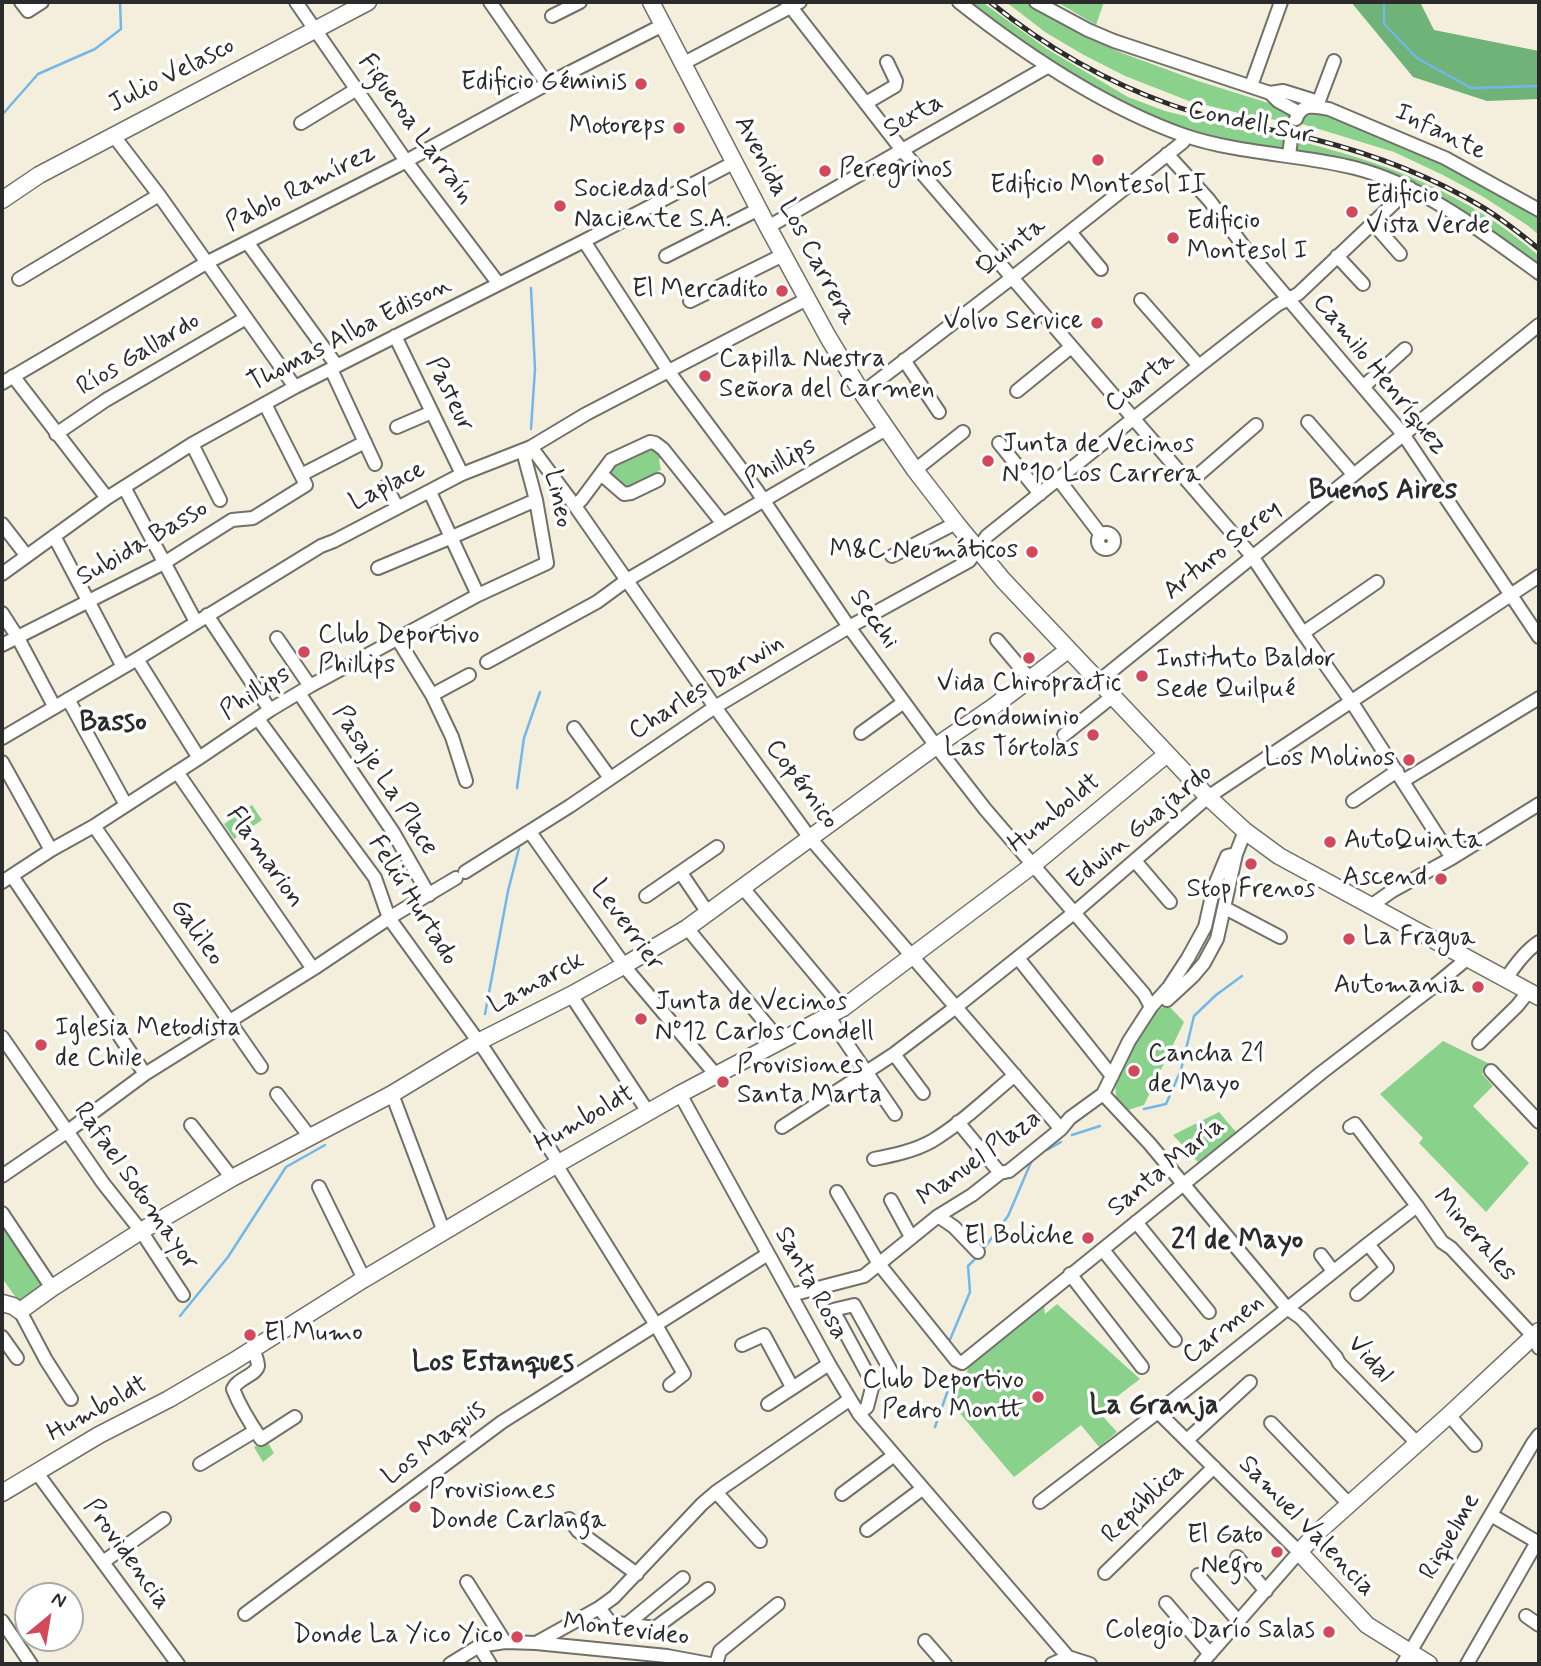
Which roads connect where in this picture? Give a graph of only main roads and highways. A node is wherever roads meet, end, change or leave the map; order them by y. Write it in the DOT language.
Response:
graph roads {
  1 [pos="368,2"];
  2 [pos="651,2"];
  3 [pos="2,200"];
  4 [pos="1068,650"];
  5 [pos="1167,754"];
  6 [pos="1534,994"];
  7 [pos="2,1303"];
  8 [pos="1537,1338"];
  9 [pos="2,1493"];
  10 [pos="1407,1658"];
  11 [pos="1429,1664"];
  1 -- 3 [label="main road, Julio Velasco"];
  2 -- 4 [label="main road, Avenida Los Carrera"];
  4 -- 5 [label="main road, Avenida Los Carrera"];
  4 -- 7 [label="main road, Lamarck"];
  5 -- 6 [label="main road, Avenida Los Carrera"];
  5 -- 9 [label="main road, Humboldt"];
  8 -- 10 [label="main road, Samuel Valencia"];
  10 -- 11 [label="main road, Samuel Valencia"];
}
